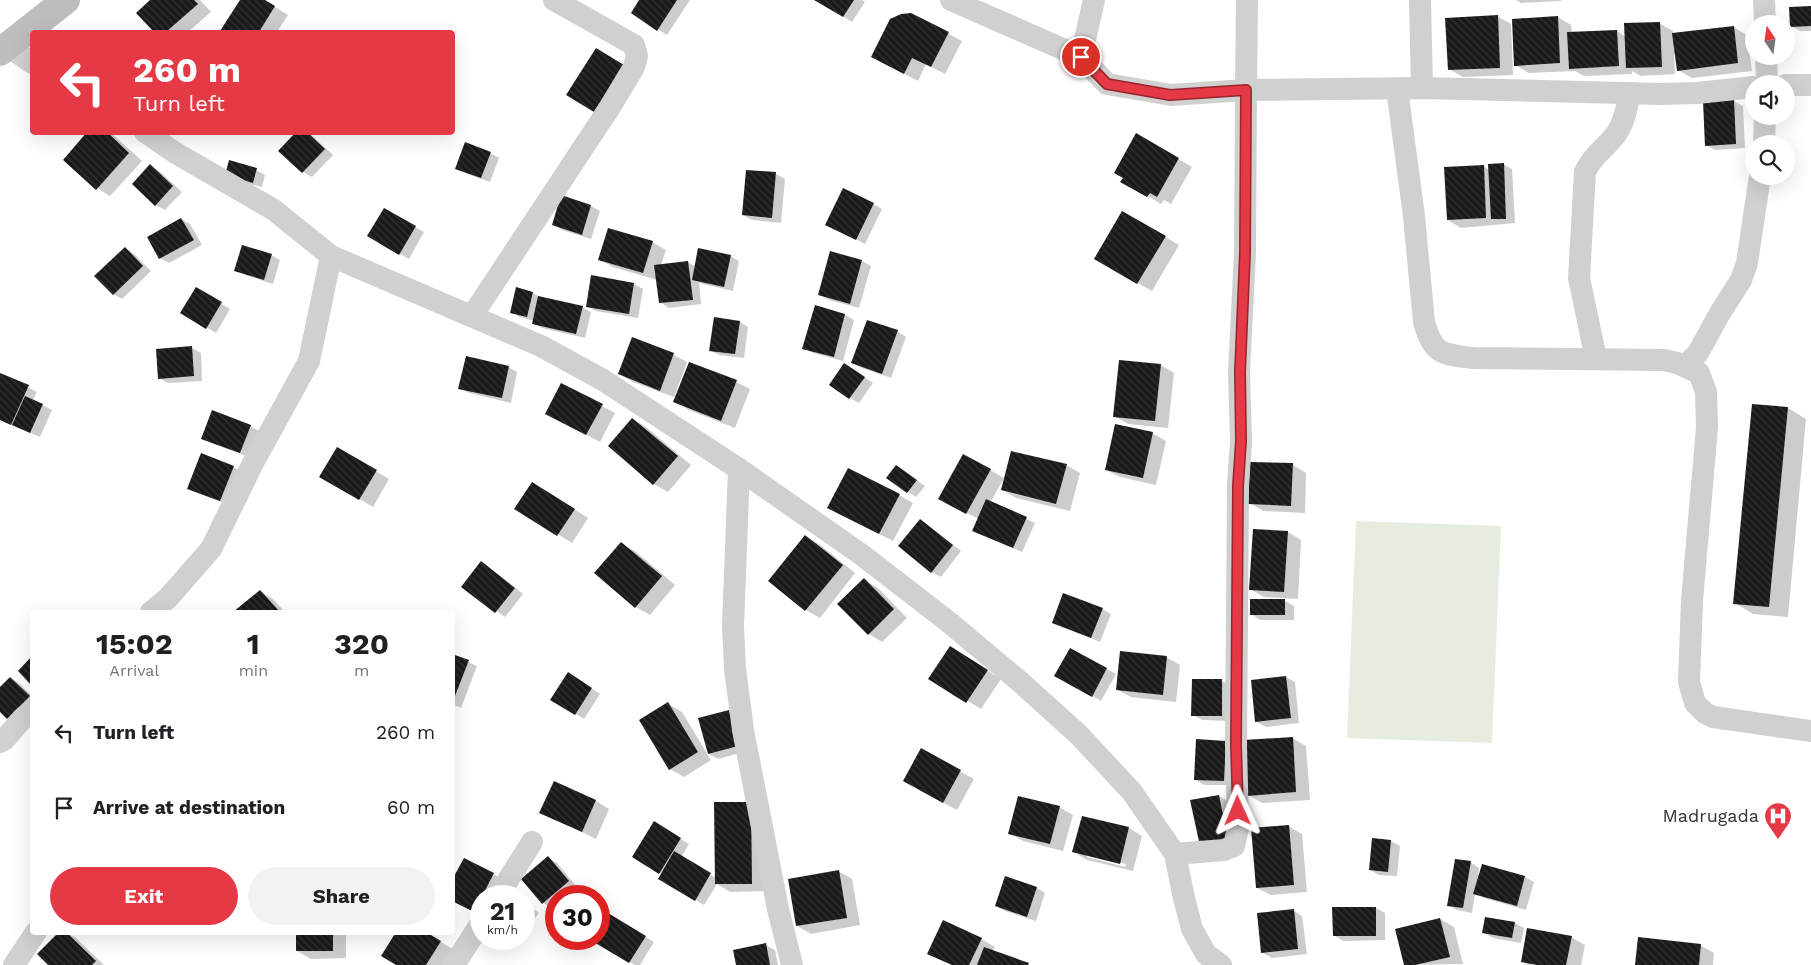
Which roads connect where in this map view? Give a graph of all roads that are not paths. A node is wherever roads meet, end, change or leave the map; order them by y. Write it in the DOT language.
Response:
graph roads {
  1 [pos="66,0"];
  2 [pos="554,0"];
  3 [pos="951,0"];
  4 [pos="1094,0"];
  5 [pos="1247,0"];
  6 [pos="1420,0"];
  7 [pos="1764,0"];
  8 [pos="1765,15"];
  9 [pos="4,49"];
  10 [pos="1081,57"];
  11 [pos="30,62"];
  12 [pos="1811,84"];
  13 [pos="1795,85"];
  14 [pos="1422,88"];
  15 [pos="1745,88"];
  16 [pos="1397,89"];
  17 [pos="1246,90"];
  18 [pos="1630,93"];
  19 [pos="149,135"];
  20 [pos="1759,185"];
  21 [pos="331,256"];
  22 [pos="472,316"];
  23 [pos="1596,359"];
  24 [pos="1685,366"];
  25 [pos="738,469"];
  26 [pos="153,610"];
  27 [pos="30,713"];
  28 [pos="1811,731"];
  29 [pos="0,742"];
  30 [pos="532,842"];
  31 [pos="1175,854"];
  32 [pos="505,885"];
  33 [pos="34,935"];
  34 [pos="470,940"];
  35 [pos="14,965"];
  36 [pos="454,965"];
  37 [pos="792,965"];
  38 [pos="1221,965"];
  1 -- 9 [label="main road"];
  2 -- 22 [label="street"];
  3 -- 10 [label="street"];
  4 -- 10 [label="street"];
  5 -- 17 [label="street"];
  6 -- 14 [label="street"];
  7 -- 8 [label="street"];
  9 -- 11 [label="street"];
  10 -- 17 [label="street"];
  12 -- 13 [label="street"];
  14 -- 16 [label="street"];
  14 -- 18 [label="street"];
  15 -- 18 [label="street"];
  16 -- 17 [label="street"];
  16 -- 23 [label="street"];
  17 -- 31 [label="street"];
  18 -- 23 [label="street"];
  19 -- 21 [label="street"];
  20 -- 24 [label="street"];
  21 -- 22 [label="street"];
  21 -- 26 [label="street"];
  22 -- 25 [label="street"];
  23 -- 24 [label="street"];
  24 -- 28 [label="street"];
  25 -- 31 [label="street"];
  25 -- 37 [label="street"];
  27 -- 29 [label="street"];
  30 -- 32 [label="street"];
  31 -- 38 [label="street"];
  33 -- 35 [label="street"];
  34 -- 36 [label="street"];
}
